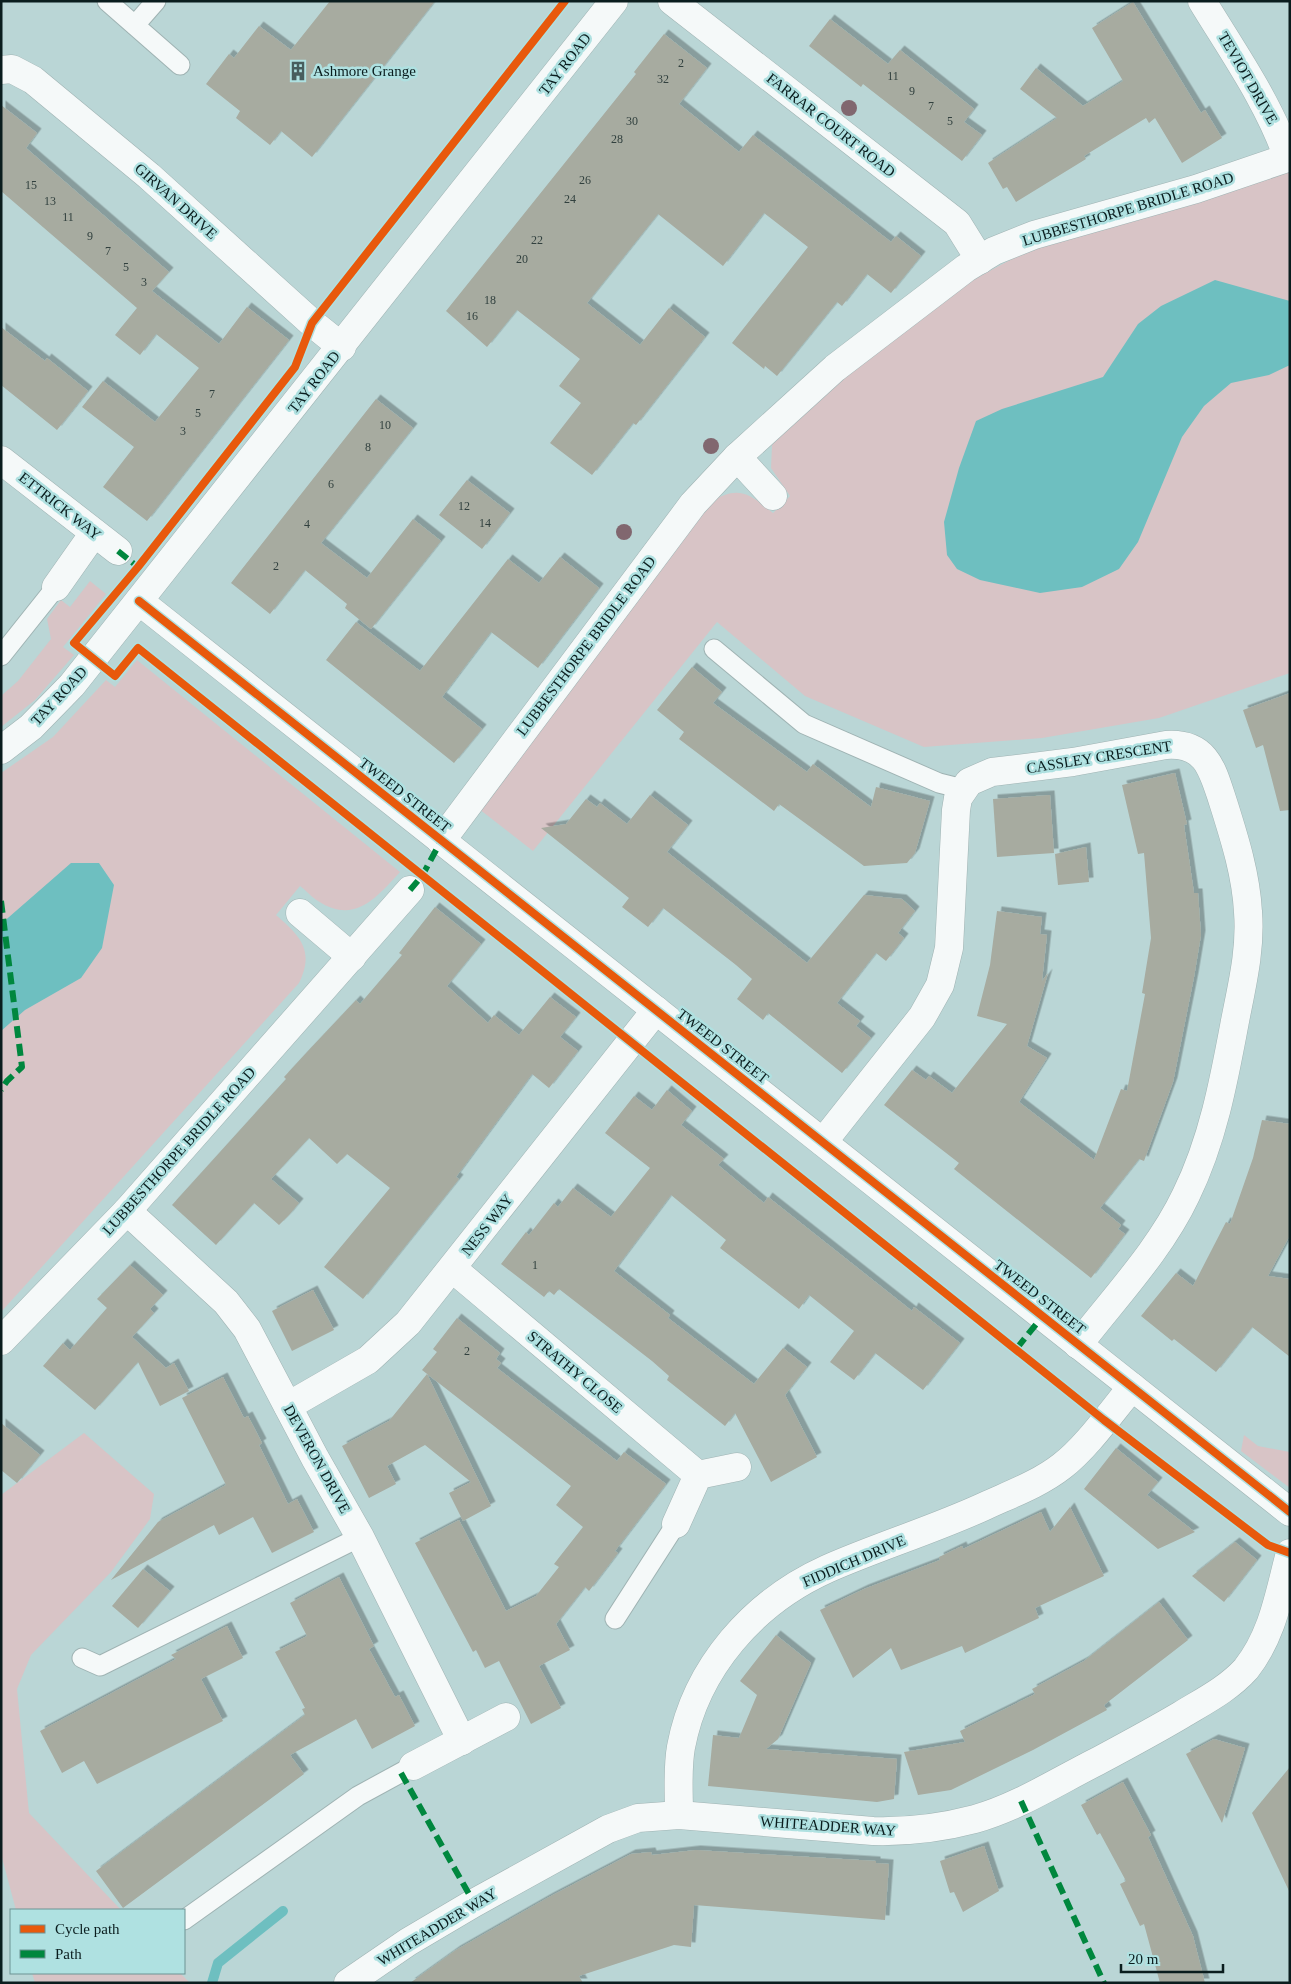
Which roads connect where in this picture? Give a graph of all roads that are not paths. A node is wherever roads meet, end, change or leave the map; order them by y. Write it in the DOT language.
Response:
graph roads {
  1 [pos="107,1"];
  2 [pos="156,1"];
  3 [pos="614,1"];
  4 [pos="672,1"];
  5 [pos="1202,1"];
  6 [pos="135,26"];
  7 [pos="180,65"];
  8 [pos="1,70"];
  9 [pos="1289,158"];
  10 [pos="980,260"];
  11 [pos="342,348"];
  12 [pos="737,457"];
  13 [pos="1,460"];
  14 [pos="774,496"];
  15 [pos="94,533"];
  16 [pos="118,551"];
  17 [pos="56,587"];
  18 [pos="139,601"];
  19 [pos="714,649"];
  20 [pos="1,656"];
  21 [pos="1,750"];
  22 [pos="962,789"];
  23 [pos="441,841"];
  24 [pos="410,890"];
  25 [pos="300,913"];
  26 [pos="352,957"];
  27 [pos="656,1010"];
  28 [pos="823,1142"];
  29 [pos="127,1211"];
  30 [pos="453,1269"];
  31 [pos="1,1341"];
  32 [pos="1078,1345"];
  33 [pos="1132,1386"];
  34 [pos="288,1406"];
  35 [pos="737,1467"];
  36 [pos="698,1475"];
  37 [pos="1290,1512"];
  38 [pos="676,1524"];
  39 [pos="360,1537"];
  40 [pos="1290,1553"];
  41 [pos="615,1619"];
  42 [pos="82,1658"];
  43 [pos="506,1717"];
  44 [pos="462,1741"];
  45 [pos="413,1766"];
  46 [pos="679,1814"];
  47 [pos="185,1919"];
  48 [pos="366,1978"];
  1 -- 6 [label="lane"];
  2 -- 6 [label="lane"];
  3 -- 11 [label="street, TAY ROAD"];
  4 -- 10 [label="street, FARRAR COURT ROAD"];
  5 -- 9 [label="street, TEVIOT DRIVE"];
  6 -- 7 [label="lane"];
  8 -- 11 [label="street, GIRVAN DRIVE"];
  9 -- 10 [label="street, LUBBESTHORPE BRIDLE ROAD"];
  10 -- 12 [label="street, LUBBESTHORPE BRIDLE ROAD"];
  11 -- 18 [label="street, TAY ROAD"];
  12 -- 14 [label="street"];
  12 -- 23 [label="street, LUBBESTHORPE BRIDLE ROAD"];
  13 -- 15 [label="street, ETTRICK WAY"];
  15 -- 16 [label="street, ETTRICK WAY"];
  15 -- 17 [label="street"];
  17 -- 20 [label="lane"];
  18 -- 21 [label="street, TAY ROAD"];
  18 -- 23 [label="street, TWEED STREET"];
  19 -- 22 [label="lane"];
  22 -- 28 [label="street"];
  22 -- 32 [label="street, CASSLEY CRESCENT"];
  23 -- 27 [label="street, TWEED STREET"];
  24 -- 26 [label="street, LUBBESTHORPE BRIDLE ROAD"];
  25 -- 26 [label="street"];
  26 -- 29 [label="street, LUBBESTHORPE BRIDLE ROAD"];
  27 -- 28 [label="street, TWEED STREET"];
  27 -- 30 [label="street, NESS WAY"];
  28 -- 32 [label="street, TWEED STREET"];
  29 -- 31 [label="street, LUBBESTHORPE BRIDLE ROAD"];
  29 -- 34 [label="street, DEVERON DRIVE"];
  30 -- 34 [label="street, NESS WAY"];
  30 -- 36 [label="street, STRATHY CLOSE"];
  32 -- 33 [label="street, TWEED STREET"];
  33 -- 37 [label="street, TWEED STREET"];
  33 -- 46 [label="street, FIDDICH DRIVE"];
  34 -- 39 [label="street, DEVERON DRIVE"];
  35 -- 36 [label="street"];
  36 -- 38 [label="street"];
  38 -- 41 [label="lane"];
  39 -- 42 [label="lane"];
  39 -- 44 [label="street, DEVERON DRIVE"];
  40 -- 46 [label="street, WHITEADDER WAY"];
  43 -- 44 [label="street"];
  44 -- 45 [label="street"];
  45 -- 47 [label="lane"];
  46 -- 48 [label="street, WHITEADDER WAY"];
}
